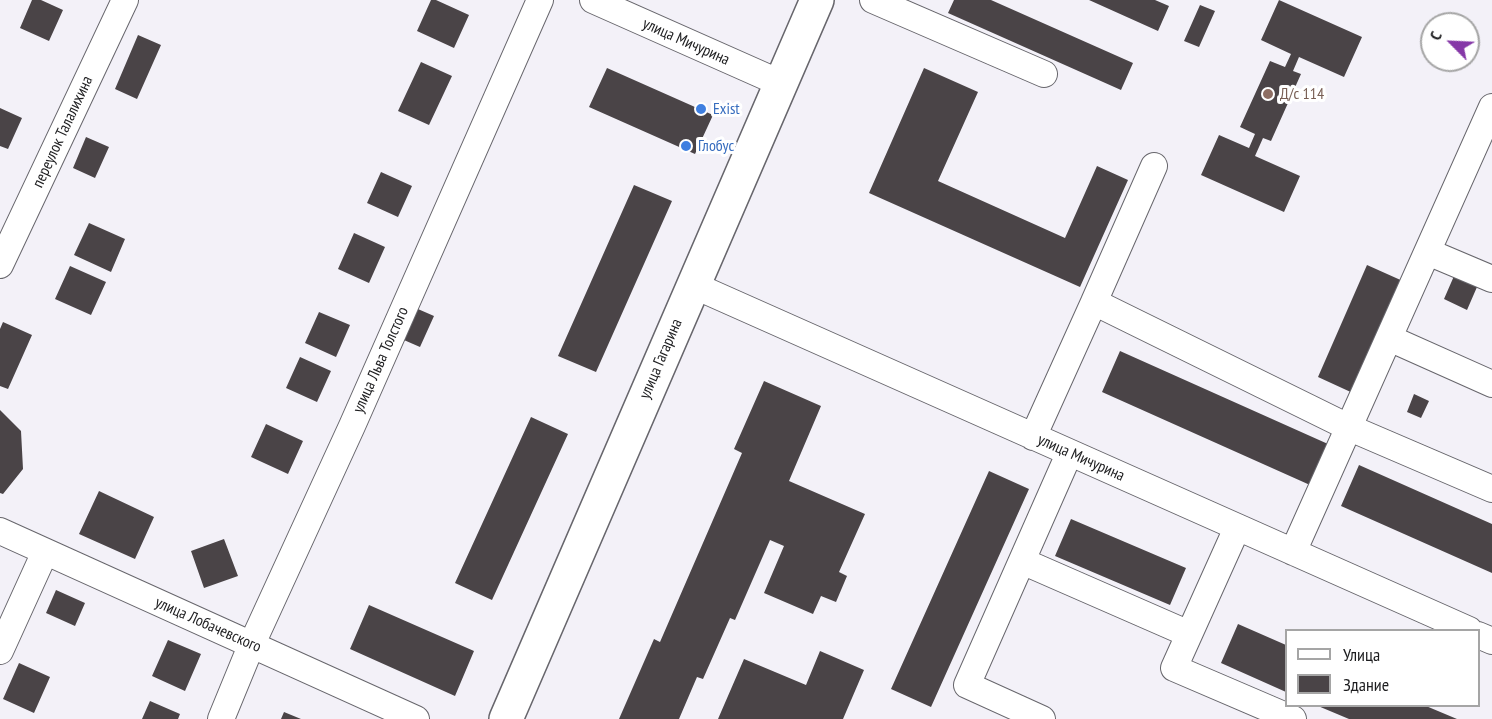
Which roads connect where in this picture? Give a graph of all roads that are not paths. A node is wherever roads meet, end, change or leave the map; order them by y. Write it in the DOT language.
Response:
graph roads {
  1 [pos="125,0"];
  2 [pos="540,0"];
  3 [pos="593,0"];
  4 [pos="817,0"];
  5 [pos="873,0"];
  6 [pos="1044,74"];
  7 [pos="780,83"];
  8 [pos="1492,107"];
  9 [pos="1482,158"];
  10 [pos="1154,165"];
  11 [pos="1428,252"];
  12 [pos="0,265"];
  13 [pos="1492,279"];
  14 [pos="693,285"];
  15 [pos="1094,302"];
  16 [pos="1389,339"];
  17 [pos="1492,384"];
  18 [pos="1350,428"];
  19 [pos="1033,437"];
  20 [pos="1069,454"];
  21 [pos="1492,489"];
  22 [pos="1237,528"];
  23 [pos="0,531"];
  24 [pos="45,552"];
  25 [pos="1293,552"];
  26 [pos="1022,561"];
  27 [pos="1467,629"];
  28 [pos="1189,634"];
  29 [pos="251,646"];
  30 [pos="0,651"];
  31 [pos="1286,718"];
  32 [pos="221,719"];
  33 [pos="416,719"];
  34 [pos="506,719"];
  35 [pos="1042,719"];
  1 -- 12 [label="street, переулок Талалихина"];
  2 -- 29 [label="street, улица Льва Толстого"];
  3 -- 7 [label="street, улица Мичурина"];
  4 -- 7 [label="main road, улица Гагарина"];
  5 -- 6 [label="street"];
  7 -- 14 [label="main road, улица Гагарина"];
  8 -- 9 [label="street"];
  9 -- 11 [label="street"];
  10 -- 15 [label="street"];
  11 -- 13 [label="street"];
  11 -- 16 [label="street"];
  14 -- 19 [label="street, улица Мичурина"];
  14 -- 34 [label="main road, улица Гагарина"];
  15 -- 18 [label="street"];
  15 -- 19 [label="street"];
  16 -- 17 [label="street"];
  16 -- 18 [label="street"];
  18 -- 21 [label="street"];
  18 -- 25 [label="street"];
  19 -- 20 [label="street, улица Мичурина"];
  20 -- 22 [label="street, улица Мичурина"];
  20 -- 26 [label="street"];
  22 -- 25 [label="street, улица Мичурина"];
  22 -- 28 [label="street"];
  23 -- 24 [label="street, улица Лобачевского"];
  24 -- 29 [label="street, улица Лобачевского"];
  24 -- 30 [label="street"];
  25 -- 27 [label="street, улица Мичурина"];
  26 -- 28 [label="street"];
  26 -- 35 [label="street"];
  28 -- 31 [label="street"];
  29 -- 32 [label="street, улица Льва Толстого"];
  29 -- 33 [label="street, улица Лобачевского"];
}
